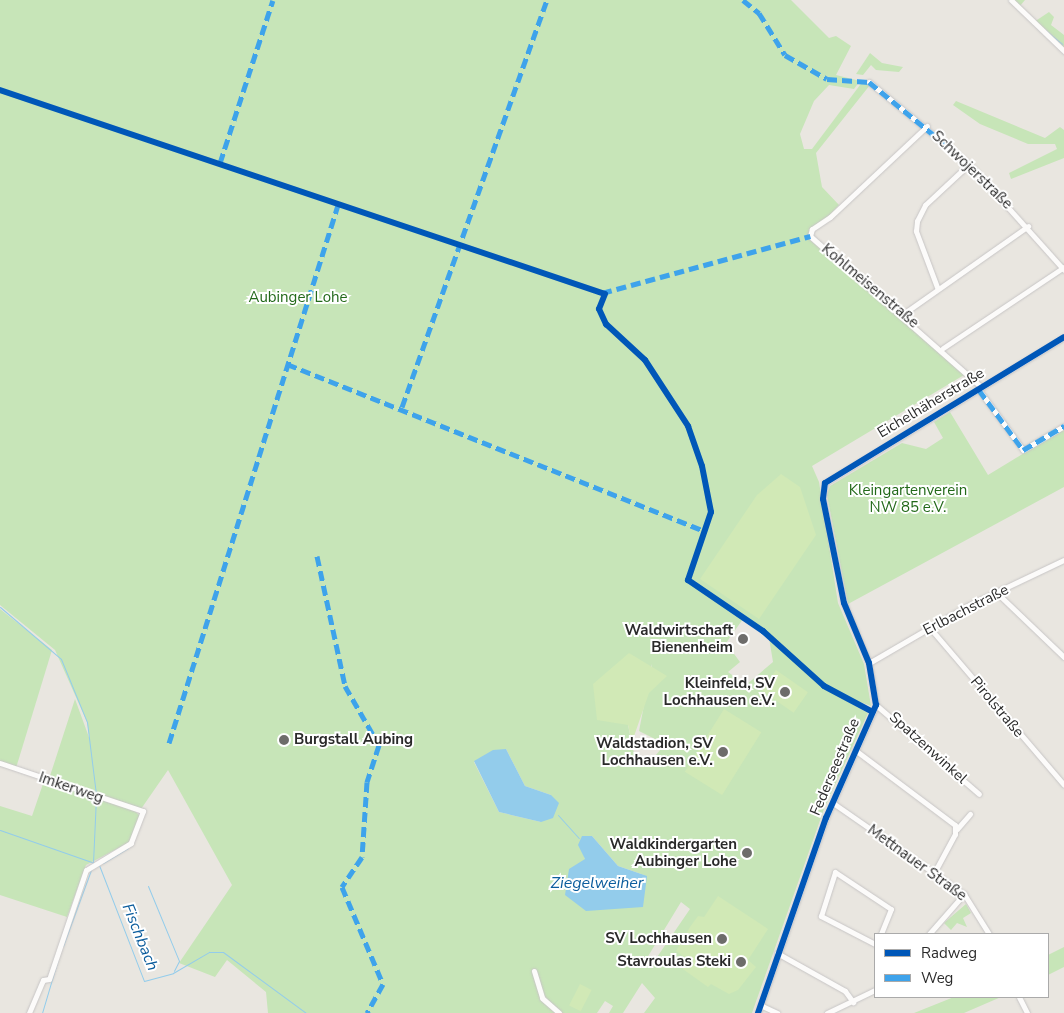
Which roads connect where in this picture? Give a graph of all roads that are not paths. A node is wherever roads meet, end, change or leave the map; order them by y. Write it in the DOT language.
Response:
graph roads {
  1 [pos="1011,0"];
  2 [pos="1064,51"];
  3 [pos="869,82"];
  4 [pos="928,126"];
  5 [pos="969,164"];
  6 [pos="1028,226"];
  7 [pos="1063,268"];
  8 [pos="937,287"];
  9 [pos="903,314"];
  10 [pos="1064,337"];
  11 [pos="943,348"];
  12 [pos="980,388"];
  13 [pos="1064,426"];
  14 [pos="823,499"];
  15 [pos="1064,560"];
  16 [pos="998,594"];
  17 [pos="930,628"];
  18 [pos="1064,657"];
  19 [pos="869,663"];
  20 [pos="876,705"];
  21 [pos="854,750"];
  22 [pos="0,763"];
  23 [pos="1064,785"];
  24 [pos="979,794"];
  25 [pos="833,803"];
  26 [pos="970,814"];
  27 [pos="956,829"];
  28 [pos="934,873"];
  29 [pos="964,894"];
  30 [pos="880,933"];
  31 [pos="930,933"];
  32 [pos="988,933"];
  33 [pos="874,943"];
  34 [pos="776,953"];
  35 [pos="534,971"];
  36 [pos="874,991"];
  37 [pos="1020,998"];
  38 [pos="853,1002"];
  39 [pos="760,1005"];
  40 [pos="28,1013"];
  41 [pos="559,1013"];
  42 [pos="758,1013"];
  43 [pos="777,1013"];
  44 [pos="827,1013"];
  45 [pos="1027,1013"];
  1 -- 2 [label="street"];
  3 -- 4 [label="street, Schwojerstraße"];
  4 -- 5 [label="street, Schwojerstraße"];
  4 -- 9 [label="street, Kohlmeisenstraße"];
  5 -- 6 [label="street, Schwojerstraße"];
  5 -- 8 [label="street"];
  6 -- 7 [label="street, Schwojerstraße"];
  6 -- 8 [label="street"];
  7 -- 11 [label="street"];
  8 -- 9 [label="street"];
  9 -- 11 [label="street, Kohlmeisenstraße"];
  10 -- 12 [label="street, Eichelhäherstraße"];
  11 -- 12 [label="street, Kohlmeisenstraße"];
  12 -- 13 [label="street, Kohlmeisenstraße"];
  12 -- 14 [label="street, Eichelhäherstraße"];
  14 -- 19 [label="street, Federseestraße"];
  15 -- 16 [label="street, Erlbachstraße"];
  16 -- 17 [label="street, Erlbachstraße"];
  16 -- 18 [label="street"];
  17 -- 19 [label="street, Erlbachstraße"];
  17 -- 23 [label="street, Pirolstraße"];
  19 -- 20 [label="street, Federseestraße"];
  20 -- 21 [label="street, Federseestraße"];
  20 -- 24 [label="street, Spatzenwinkel"];
  21 -- 25 [label="street, Federseestraße"];
  21 -- 27 [label="street"];
  22 -- 40 [label="street, Imkerweg"];
  25 -- 28 [label="street, Mettnauer Straße"];
  25 -- 34 [label="street, Federseestraße"];
  26 -- 27 [label="street"];
  27 -- 28 [label="street"];
  28 -- 29 [label="street, Mettnauer Straße"];
  29 -- 31 [label="street"];
  29 -- 32 [label="street, Mettnauer Straße"];
  30 -- 33 [label="street"];
  34 -- 38 [label="street"];
  34 -- 39 [label="street, Federseestraße"];
  35 -- 41 [label="street"];
  36 -- 38 [label="street"];
  37 -- 45 [label="street"];
  38 -- 44 [label="street"];
  39 -- 42 [label="street, Federseestraße"];
  39 -- 43 [label="street"];
}
